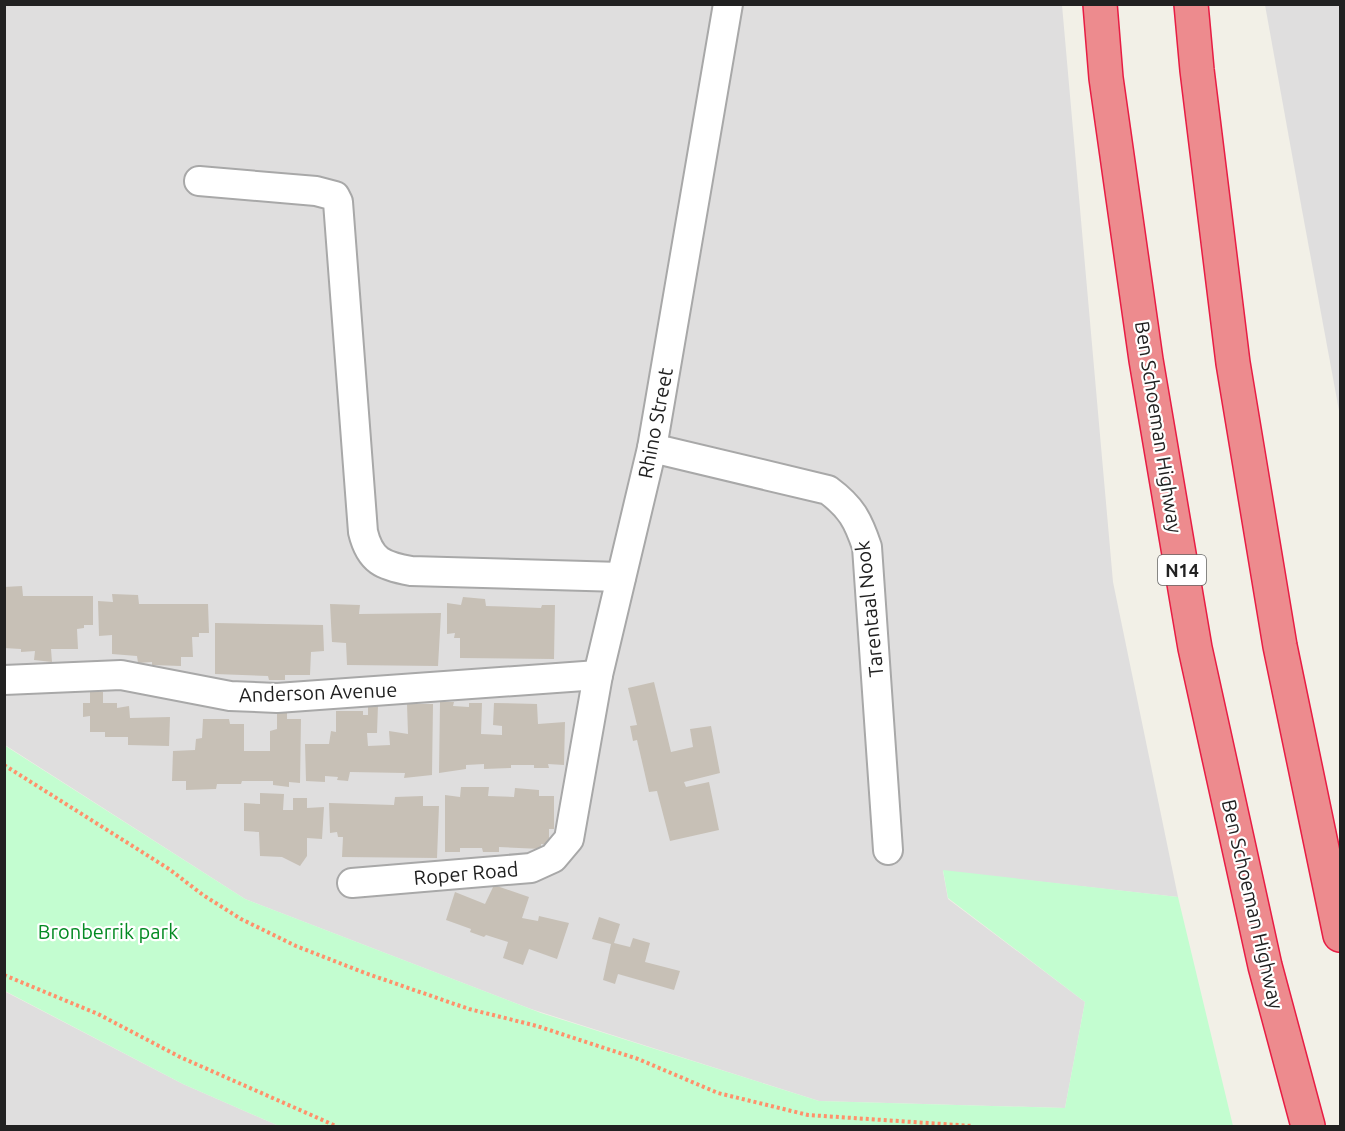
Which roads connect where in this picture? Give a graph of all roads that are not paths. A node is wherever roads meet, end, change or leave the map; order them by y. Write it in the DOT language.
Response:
graph roads {
  1 [pos="728,4"];
  2 [pos="1100,4"];
  3 [pos="1191,4"];
  4 [pos="199,181"];
  5 [pos="652,447"];
  6 [pos="621,577"];
  7 [pos="598,675"];
  8 [pos="4,680"];
  9 [pos="569,838"];
  10 [pos="888,850"];
  11 [pos="352,883"];
  12 [pos="1341,935"];
  13 [pos="1308,1126"];
  1 -- 5 [label="street, Rhino Street"];
  2 -- 13 [label="highway, Ben Schoeman Highway / N14"];
  3 -- 12 [label="highway"];
  4 -- 6 [label="street"];
  5 -- 6 [label="street, Rhino Street"];
  5 -- 10 [label="street, Tarentaal Nook"];
  6 -- 7 [label="street, Rhino Street"];
  7 -- 8 [label="street, Anderson Avenue"];
  7 -- 9 [label="street, Rhino Street"];
  9 -- 11 [label="street, Roper Road"];
}
